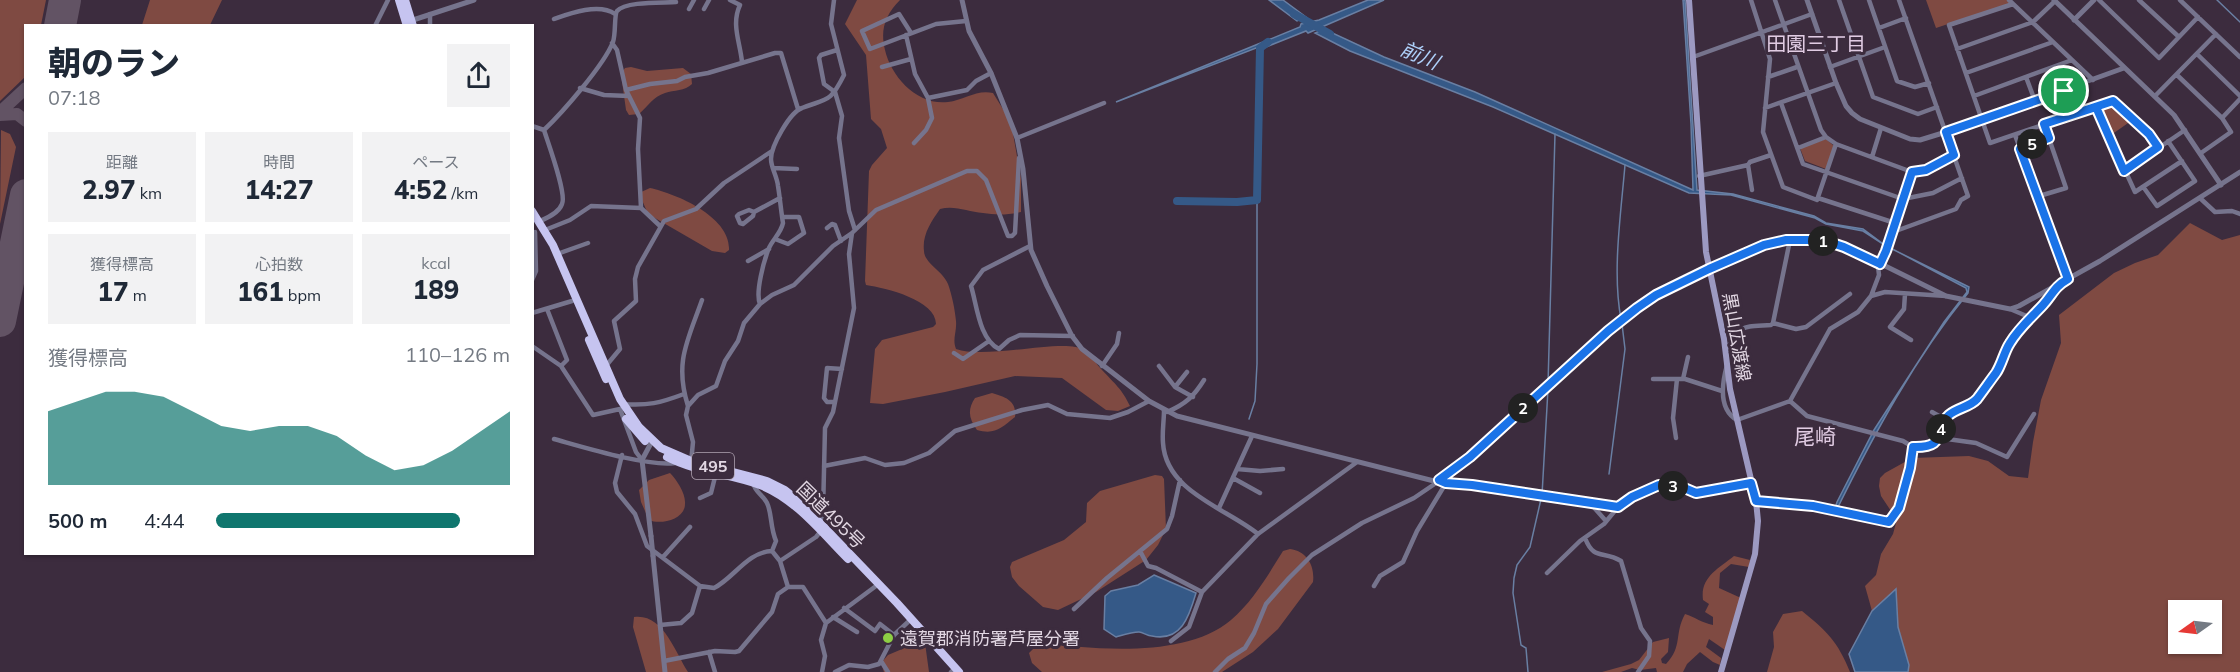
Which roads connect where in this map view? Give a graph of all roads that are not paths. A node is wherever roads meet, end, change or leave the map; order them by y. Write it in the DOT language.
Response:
graph roads {
  1 [pos="388,0"];
  2 [pos="399,0"];
  3 [pos="405,0"];
  4 [pos="474,0"];
  5 [pos="694,0"];
  6 [pos="709,0"];
  7 [pos="730,0"];
  8 [pos="834,0"];
  9 [pos="962,0"];
  10 [pos="1689,0"];
  11 [pos="1751,0"];
  12 [pos="1775,0"];
  13 [pos="1807,0"];
  14 [pos="1839,0"];
  15 [pos="1869,0"];
  16 [pos="1899,0"];
  17 [pos="2055,0"];
  18 [pos="2096,0"];
  19 [pos="2139,0"];
  20 [pos="2180,0"];
  21 [pos="676,2"];
  22 [pos="2011,2"];
  23 [pos="688,9"];
  24 [pos="704,9"];
  25 [pos="430,14"];
  26 [pos="615,14"];
  27 [pos="1812,14"];
  28 [pos="2198,17"];
  29 [pos="1906,18"];
  30 [pos="554,19"];
  31 [pos="2074,20"];
  32 [pos="966,21"];
  33 [pos="2033,22"];
  34 [pos="409,23"];
  35 [pos="376,24"];
  36 [pos="430,24"];
  37 [pos="1783,24"];
  38 [pos="1879,28"];
  39 [pos="1761,32"];
  40 [pos="908,34"];
  41 [pos="2216,34"];
  42 [pos="2179,37"];
  43 [pos="2053,42"];
  44 [pos="612,43"];
  45 [pos="1885,47"];
  46 [pos="1958,49"];
  47 [pos="837,50"];
  48 [pos="2196,54"];
  49 [pos="1858,56"];
  50 [pos="1693,57"];
  51 [pos="2240,57"];
  52 [pos="911,59"];
  53 [pos="2072,60"];
  54 [pos="742,62"];
  55 [pos="1797,66"];
  56 [pos="882,67"];
  57 [pos="1830,67"];
  58 [pos="2124,68"];
  59 [pos="991,73"];
  60 [pos="1966,73"];
  61 [pos="2177,75"];
  62 [pos="2026,76"];
  63 [pos="1768,77"];
  64 [pos="2093,81"];
  65 [pos="1836,83"];
  66 [pos="1929,83"];
  67 [pos="580,88"];
  68 [pos="626,90"];
  69 [pos="2064,91"];
  70 [pos="835,92"];
  71 [pos="1808,93"];
  72 [pos="629,96"];
  73 [pos="1974,96"];
  74 [pos="2155,96"];
  75 [pos="928,98"];
  76 [pos="2240,98"];
  77 [pos="2035,101"];
  78 [pos="1781,102"];
  79 [pos="1104,103"];
  80 [pos="1937,107"];
  81 [pos="2096,107"];
  82 [pos="1765,108"];
  83 [pos="798,109"];
  84 [pos="2071,115"];
  85 [pos="2222,118"];
  86 [pos="1983,120"];
  87 [pos="2044,124"];
  88 [pos="534,127"];
  89 [pos="1881,128"];
  90 [pos="544,130"];
  91 [pos="2185,130"];
  92 [pos="1946,132"];
  93 [pos="2015,135"];
  94 [pos="1826,137"];
  95 [pos="1017,138"];
  96 [pos="2049,138"];
  97 [pos="2168,141"];
  98 [pos="914,143"];
  99 [pos="1836,144"];
  100 [pos="2158,147"];
  101 [pos="1798,148"];
  102 [pos="2020,149"];
  103 [pos="772,151"];
  104 [pos="1020,152"];
  105 [pos="2201,153"];
  106 [pos="1771,155"];
  107 [pos="1954,155"];
  108 [pos="1872,157"];
  109 [pos="2182,161"];
  110 [pos="1748,165"];
  111 [pos="773,168"];
  112 [pos="797,169"];
  113 [pos="1827,171"];
  114 [pos="2124,171"];
  115 [pos="1912,172"];
  116 [pos="2240,172"];
  117 [pos="1700,176"];
  118 [pos="1962,178"];
  119 [pos="2221,185"];
  120 [pos="2144,188"];
  121 [pos="1752,190"];
  122 [pos="2036,197"];
  123 [pos="780,198"];
  124 [pos="1818,198"];
  125 [pos="1903,199"];
  126 [pos="2201,199"];
  127 [pos="641,208"];
  128 [pos="754,212"];
  129 [pos="2240,214"];
  130 [pos="782,217"];
  131 [pos="1895,223"];
  132 [pos="660,225"];
  133 [pos="537,227"];
  134 [pos="827,228"];
  135 [pos="853,232"];
  136 [pos="1893,232"];
  137 [pos="775,239"];
  138 [pos="1790,240"];
  139 [pos="841,241"];
  140 [pos="588,243"];
  141 [pos="1030,246"];
  142 [pos="769,249"];
  143 [pos="557,254"];
  144 [pos="748,261"];
  145 [pos="1880,264"];
  146 [pos="1709,269"];
  147 [pos="534,276"];
  148 [pos="2068,279"];
  149 [pos="2056,286"];
  150 [pos="1850,294"];
  151 [pos="1905,294"];
  152 [pos="1872,296"];
  153 [pos="1946,296"];
  154 [pos="702,300"];
  155 [pos="572,301"];
  156 [pos="760,304"];
  157 [pos="547,309"];
  158 [pos="2010,309"];
  159 [pos="534,312"];
  160 [pos="2029,317"];
  161 [pos="1773,323"];
  162 [pos="1119,333"];
  163 [pos="1073,336"];
  164 [pos="1911,340"];
  165 [pos="988,341"];
  166 [pos="534,347"];
  167 [pos="1726,350"];
  168 [pos="954,353"];
  169 [pos="1688,357"];
  170 [pos="1727,363"];
  171 [pos="561,366"];
  172 [pos="1102,366"];
  173 [pos="1159,366"];
  174 [pos="604,368"];
  175 [pos="842,369"];
  176 [pos="1187,372"];
  177 [pos="1653,379"];
  178 [pos="1680,379"];
  179 [pos="1204,380"];
  180 [pos="1175,387"];
  181 [pos="1722,391"];
  182 [pos="684,394"];
  183 [pos="1193,397"];
  184 [pos="1149,401"];
  185 [pos="1790,401"];
  186 [pos="835,402"];
  187 [pos="688,406"];
  188 [pos="621,407"];
  189 [pos="1166,411"];
  190 [pos="1932,412"];
  191 [pos="2034,414"];
  192 [pos="1737,420"];
  193 [pos="1946,420"];
  194 [pos="1252,436"];
  195 [pos="1676,438"];
  196 [pos="1940,438"];
  197 [pos="554,439"];
  198 [pos="650,445"];
  199 [pos="1913,447"];
  200 [pos="622,455"];
  201 [pos="642,460"];
  202 [pos="678,462"];
  203 [pos="1356,462"];
  204 [pos="691,464"];
  205 [pos="824,466"];
  206 [pos="1237,469"];
  207 [pos="1284,469"];
  208 [pos="716,473"];
  209 [pos="1233,478"];
  210 [pos="1180,480"];
  211 [pos="1439,480"];
  212 [pos="753,483"];
  213 [pos="1446,483"];
  214 [pos="1751,483"];
  215 [pos="1260,493"];
  216 [pos="700,498"];
  217 [pos="1756,501"];
  218 [pos="1590,502"];
  219 [pos="1618,507"];
  220 [pos="1219,508"];
  221 [pos="1606,520"];
  222 [pos="820,521"];
  223 [pos="690,527"];
  224 [pos="822,533"];
  225 [pos="1258,534"];
  226 [pos="1585,538"];
  227 [pos="772,551"];
  228 [pos="1140,551"];
  229 [pos="663,557"];
  230 [pos="780,561"];
  231 [pos="1547,573"];
  232 [pos="700,586"];
  233 [pos="876,586"];
  234 [pos="1374,586"];
  235 [pos="788,587"];
  236 [pos="1202,592"];
  237 [pos="844,608"];
  238 [pos="1074,609"];
  239 [pos="833,617"];
  240 [pos="908,622"];
  241 [pos="826,623"];
  242 [pos="660,624"];
  243 [pos="857,632"];
  244 [pos="894,635"];
  245 [pos="1171,640"];
  246 [pos="709,652"];
  247 [pos="664,661"];
  248 [pos="881,661"];
  249 [pos="844,670"];
  250 [pos="665,672"];
  251 [pos="715,672"];
  252 [pos="822,672"];
  253 [pos="835,672"];
  254 [pos="888,672"];
  255 [pos="954,672"];
  256 [pos="1215,672"];
  257 [pos="1638,672"];
  258 [pos="1721,672"];
  1 -- 35 [label="street"];
  2 -- 34 [label="highway"];
  3 -- 34 [label="highway"];
  4 -- 25 [label="street"];
  5 -- 23 [label="street"];
  6 -- 24 [label="street"];
  7 -- 54 [label="street"];
  8 -- 47 [label="street"];
  9 -- 32 [label="street"];
  10 -- 50 [label="main road, 黒山広渡線"];
  11 -- 39 [label="street"];
  12 -- 37 [label="street"];
  13 -- 27 [label="street"];
  14 -- 49 [label="street"];
  15 -- 38 [label="street"];
  16 -- 29 [label="street"];
  17 -- 31 [label="street"];
  17 -- 33 [label="street"];
  18 -- 31 [label="street"];
  18 -- 42 [label="street"];
  19 -- 42 [label="street"];
  20 -- 28 [label="street"];
  21 -- 26 [label="street"];
  22 -- 33 [label="street"];
  22 -- 46 [label="street"];
  25 -- 34 [label="street"];
  25 -- 36 [label="street"];
  26 -- 30 [label="street"];
  26 -- 44 [label="street"];
  27 -- 37 [label="street"];
  27 -- 57 [label="street"];
  28 -- 41 [label="street"];
  28 -- 42 [label="street"];
  29 -- 38 [label="street"];
  29 -- 66 [label="street"];
  31 -- 58 [label="street"];
  32 -- 40 [label="street"];
  32 -- 59 [label="street"];
  33 -- 43 [label="street"];
  33 -- 46 [label="street"];
  37 -- 39 [label="street"];
  37 -- 55 [label="street"];
  38 -- 45 [label="street"];
  39 -- 50 [label="street"];
  39 -- 63 [label="street"];
  40 -- 40 [label="street"];
  40 -- 52 [label="street"];
  41 -- 48 [label="street"];
  41 -- 51 [label="street"];
  43 -- 53 [label="street"];
  43 -- 60 [label="street"];
  44 -- 67 [label="street"];
  44 -- 68 [label="street"];
  45 -- 49 [label="street"];
  45 -- 66 [label="street"];
  46 -- 60 [label="street"];
  47 -- 70 [label="street"];
  47 -- 70 [label="street"];
  48 -- 61 [label="street"];
  48 -- 76 [label="street"];
  49 -- 57 [label="street"];
  49 -- 80 [label="street"];
  50 -- 117 [label="main road, 黒山広渡線"];
  52 -- 56 [label="street"];
  52 -- 75 [label="street"];
  53 -- 62 [label="street"];
  53 -- 64 [label="street"];
  54 -- 68 [label="street"];
  54 -- 83 [label="street"];
  55 -- 63 [label="street"];
  55 -- 71 [label="street"];
  57 -- 65 [label="street"];
  58 -- 64 [label="street"];
  58 -- 74 [label="street"];
  59 -- 75 [label="street"];
  59 -- 95 [label="street"];
  60 -- 73 [label="street"];
  61 -- 74 [label="street"];
  61 -- 85 [label="street"];
  62 -- 73 [label="street"];
  62 -- 77 [label="street"];
  63 -- 82 [label="street"];
  64 -- 69 [label="street"];
  65 -- 71 [label="street"];
  65 -- 89 [label="street"];
  66 -- 80 [label="street"];
  67 -- 72 [label="street"];
  67 -- 90 [label="street"];
  68 -- 72 [label="street"];
  69 -- 77 [label="street"];
  69 -- 84 [label="street"];
  70 -- 83 [label="street"];
  70 -- 135 [label="street"];
  71 -- 78 [label="street"];
  71 -- 94 [label="street"];
  72 -- 127 [label="street"];
  73 -- 86 [label="street"];
  74 -- 91 [label="street"];
  75 -- 98 [label="street"];
  76 -- 85 [label="street"];
  77 -- 86 [label="street"];
  78 -- 82 [label="street"];
  78 -- 101 [label="street"];
  79 -- 95 [label="street"];
  80 -- 92 [label="street"];
  81 -- 84 [label="street"];
  81 -- 100 [label="street"];
  81 -- 114 [label="street"];
  82 -- 106 [label="street"];
  83 -- 103 [label="street"];
  84 -- 87 [label="street"];
  85 -- 105 [label="street"];
  86 -- 92 [label="street"];
  86 -- 93 [label="street"];
  87 -- 93 [label="street"];
  87 -- 96 [label="street"];
  88 -- 90 [label="street"];
  89 -- 92 [label="street"];
  89 -- 108 [label="street"];
  90 -- 133 [label="street"];
  91 -- 97 [label="street"];
  91 -- 105 [label="street"];
  92 -- 107 [label="street"];
  93 -- 102 [label="street"];
  94 -- 99 [label="street"];
  94 -- 101 [label="street"];
  95 -- 104 [label="street"];
  96 -- 102 [label="street"];
  96 -- 122 [label="street"];
  97 -- 100 [label="street"];
  97 -- 109 [label="street"];
  99 -- 108 [label="street"];
  99 -- 113 [label="street"];
  100 -- 114 [label="street"];
  101 -- 113 [label="street"];
  102 -- 122 [label="street"];
  103 -- 111 [label="street"];
  103 -- 132 [label="street"];
  104 -- 135 [label="street"];
  104 -- 141 [label="street"];
  105 -- 119 [label="street"];
  106 -- 110 [label="street"];
  106 -- 124 [label="street"];
  107 -- 115 [label="street"];
  107 -- 118 [label="street"];
  108 -- 115 [label="street"];
  109 -- 120 [label="street"];
  109 -- 120 [label="street"];
  110 -- 117 [label="street"];
  110 -- 121 [label="street"];
  111 -- 112 [label="street"];
  111 -- 123 [label="street"];
  113 -- 124 [label="street"];
  113 -- 125 [label="street"];
  114 -- 120 [label="street"];
  115 -- 125 [label="street"];
  116 -- 119 [label="street"];
  117 -- 146 [label="main road, 黒山広渡線"];
  118 -- 125 [label="street"];
  118 -- 136 [label="street"];
  119 -- 126 [label="street"];
  122 -- 148 [label="street"];
  123 -- 128 [label="street"];
  123 -- 130 [label="street"];
  124 -- 131 [label="street"];
  125 -- 131 [label="street"];
  126 -- 129 [label="street"];
  126 -- 148 [label="street"];
  127 -- 132 [label="street"];
  127 -- 133 [label="street"];
  130 -- 137 [label="street"];
  130 -- 137 [label="street"];
  131 -- 136 [label="street"];
  132 -- 174 [label="street"];
  133 -- 143 [label="highway, 国道495号 / 495"];
  133 -- 147 [label="street"];
  133 -- 155 [label="highway, 国道495号 / 495"];
  134 -- 139 [label="street"];
  135 -- 139 [label="street"];
  135 -- 175 [label="street"];
  136 -- 145 [label="street"];
  137 -- 142 [label="street"];
  138 -- 145 [label="street"];
  138 -- 146 [label="street"];
  138 -- 161 [label="street"];
  139 -- 156 [label="street"];
  140 -- 143 [label="street"];
  141 -- 163 [label="street"];
  141 -- 165 [label="street"];
  142 -- 144 [label="street"];
  142 -- 156 [label="street"];
  143 -- 174 [label="highway, 国道495号 / 495"];
  145 -- 152 [label="street"];
  145 -- 153 [label="street"];
  146 -- 167 [label="main road, 黒山広渡線"];
  146 -- 211 [label="street"];
  148 -- 149 [label="street"];
  149 -- 158 [label="street"];
  149 -- 160 [label="street"];
  150 -- 161 [label="street"];
  151 -- 152 [label="street"];
  151 -- 153 [label="street"];
  151 -- 164 [label="street"];
  152 -- 185 [label="street"];
  153 -- 158 [label="street"];
  154 -- 182 [label="street"];
  155 -- 157 [label="street"];
  155 -- 174 [label="highway, 国道495号 / 495"];
  156 -- 187 [label="street"];
  157 -- 159 [label="street"];
  157 -- 171 [label="street"];
  158 -- 160 [label="street"];
  160 -- 193 [label="street"];
  161 -- 167 [label="street"];
  162 -- 172 [label="street"];
  163 -- 165 [label="street"];
  163 -- 172 [label="street"];
  165 -- 168 [label="street"];
  166 -- 171 [label="street"];
  167 -- 170 [label="main road, 黒山広渡線"];
  169 -- 178 [label="street"];
  170 -- 181 [label="street"];
  170 -- 192 [label="main road, 黒山広渡線"];
  171 -- 188 [label="street"];
  172 -- 184 [label="street"];
  173 -- 180 [label="street"];
  174 -- 188 [label="highway, 国道495号 / 495"];
  175 -- 186 [label="street"];
  175 -- 186 [label="street"];
  176 -- 180 [label="street"];
  177 -- 178 [label="street"];
  178 -- 181 [label="street"];
  178 -- 195 [label="street"];
  179 -- 183 [label="street"];
  180 -- 183 [label="street"];
  181 -- 192 [label="street"];
  182 -- 187 [label="street"];
  182 -- 188 [label="street"];
  183 -- 189 [label="street"];
  184 -- 189 [label="street"];
  184 -- 205 [label="street"];
  185 -- 192 [label="street"];
  185 -- 199 [label="street"];
  186 -- 205 [label="street"];
  187 -- 204 [label="street"];
  188 -- 198 [label="highway, 国道495号 / 495"];
  188 -- 201 [label="street"];
  188 -- 204 [label="highway, 国道495号 / 495"];
  189 -- 194 [label="street"];
  189 -- 210 [label="street"];
  190 -- 193 [label="street"];
  191 -- 196 [label="street"];
  192 -- 214 [label="main road, 黒山広渡線"];
  193 -- 196 [label="street"];
  194 -- 203 [label="street"];
  194 -- 206 [label="street"];
  196 -- 199 [label="street"];
  197 -- 200 [label="street"];
  198 -- 201 [label="street"];
  198 -- 202 [label="highway, 国道495号 / 495"];
  199 -- 217 [label="street"];
  200 -- 201 [label="street"];
  200 -- 229 [label="street"];
  201 -- 202 [label="street"];
  201 -- 242 [label="street, bridge"];
  202 -- 204 [label="highway, 国道495号 / 495"];
  203 -- 211 [label="street"];
  203 -- 225 [label="street"];
  204 -- 208 [label="highway, 国道495号 / 495"];
  204 -- 222 [label="highway, 国道495号 / 495"];
  205 -- 222 [label="street"];
  206 -- 207 [label="street"];
  206 -- 209 [label="street"];
  208 -- 212 [label="highway, 国道495号 / 495"];
  208 -- 216 [label="street"];
  209 -- 215 [label="street"];
  209 -- 220 [label="street"];
  210 -- 220 [label="street"];
  210 -- 228 [label="street"];
  211 -- 213 [label="street"];
  211 -- 256 [label="street"];
  212 -- 224 [label="highway, 国道495号 / 495"];
  212 -- 227 [label="street"];
  213 -- 218 [label="street"];
  213 -- 234 [label="street"];
  214 -- 217 [label="main road, 黒山広渡線"];
  214 -- 219 [label="street"];
  217 -- 258 [label="main road, 黒山広渡線"];
  218 -- 219 [label="street"];
  218 -- 221 [label="street"];
  219 -- 221 [label="street"];
  220 -- 225 [label="street"];
  221 -- 226 [label="street"];
  222 -- 224 [label="street"];
  222 -- 255 [label="highway, 国道495号 / 495"];
  223 -- 229 [label="street"];
  224 -- 230 [label="street"];
  224 -- 233 [label="highway, 国道495号 / 495"];
  225 -- 236 [label="street"];
  226 -- 231 [label="street"];
  226 -- 257 [label="street"];
  227 -- 230 [label="street"];
  227 -- 232 [label="street"];
  228 -- 236 [label="street"];
  228 -- 238 [label="street"];
  229 -- 232 [label="street"];
  230 -- 235 [label="street"];
  232 -- 242 [label="street"];
  233 -- 237 [label="street"];
  233 -- 240 [label="highway, 国道495号 / 495"];
  235 -- 241 [label="street"];
  235 -- 246 [label="street"];
  236 -- 245 [label="street"];
  237 -- 239 [label="street"];
  237 -- 244 [label="street"];
  239 -- 241 [label="street"];
  239 -- 243 [label="street"];
  240 -- 244 [label="street"];
  240 -- 255 [label="highway, 国道495号 / 495"];
  241 -- 252 [label="street"];
  242 -- 247 [label="street"];
  244 -- 248 [label="street"];
  246 -- 247 [label="street"];
  246 -- 251 [label="street"];
  247 -- 250 [label="street"];
  248 -- 249 [label="street"];
  248 -- 254 [label="street"];
  249 -- 253 [label="street"];
}
